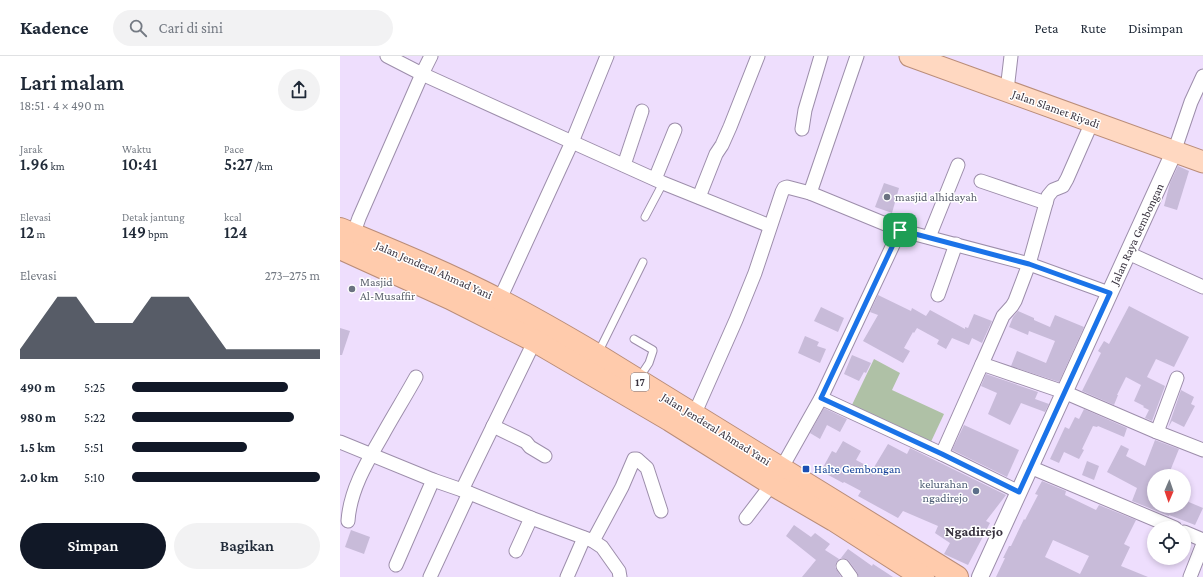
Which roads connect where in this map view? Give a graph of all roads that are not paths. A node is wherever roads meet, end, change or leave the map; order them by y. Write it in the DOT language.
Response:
graph roads {
  1 [pos="387,56"];
  2 [pos="431,56"];
  3 [pos="608,56"];
  4 [pos="758,56"];
  5 [pos="821,56"];
  6 [pos="857,56"];
  7 [pos="910,56"];
  8 [pos="1011,56"];
  9 [pos="422,74"];
  10 [pos="1203,76"];
  11 [pos="1007,90"];
  12 [pos="642,111"];
  13 [pos="1092,122"];
  14 [pos="802,129"];
  15 [pos="675,130"];
  16 [pos="572,142"];
  17 [pos="1174,152"];
  18 [pos="1203,162"];
  19 [pos="624,165"];
  20 [pos="958,165"];
  21 [pos="659,181"];
  22 [pos="981,181"];
  23 [pos="810,193"];
  24 [pos="699,197"];
  25 [pos="1046,203"];
  26 [pos="645,217"];
  27 [pos="770,226"];
  28 [pos="900,230"];
  29 [pos="344,237"];
  30 [pos="929,237"];
  31 [pos="956,244"];
  32 [pos="1128,253"];
  33 [pos="643,262"];
  34 [pos="1029,264"];
  35 [pos="1203,287"];
  36 [pos="1110,293"];
  37 [pos="938,294"];
  38 [pos="499,300"];
  39 [pos="490,319"];
  40 [pos="539,333"];
  41 [pos="634,339"];
  42 [pos="597,355"];
  43 [pos="982,364"];
  44 [pos="416,377"];
  45 [pos="1177,378"];
  46 [pos="638,380"];
  47 [pos="1064,392"];
  48 [pos="821,398"];
  49 [pos="694,415"];
  50 [pos="493,426"];
  51 [pos="1157,432"];
  52 [pos="340,442"];
  53 [pos="1203,450"];
  54 [pos="942,454"];
  55 [pos="372,455"];
  56 [pos="545,456"];
  57 [pos="1030,467"];
  58 [pos="776,476"];
  59 [pos="433,480"];
  60 [pos="465,492"];
  61 [pos="1019,492"];
  62 [pos="661,511"];
  63 [pos="530,518"];
  64 [pos="746,518"];
  65 [pos="348,521"];
  66 [pos="1158,521"];
  67 [pos="1191,535"];
  68 [pos="589,540"];
  69 [pos="1203,540"];
  70 [pos="1203,544"];
  71 [pos="516,551"];
  72 [pos="396,565"];
  73 [pos="843,566"];
  74 [pos="951,576"];
  75 [pos="430,577"];
  76 [pos="567,577"];
  77 [pos="620,577"];
  78 [pos="851,577"];
  79 [pos="923,577"];
  80 [pos="980,577"];
  81 [pos="1190,577"];
  1 -- 9 [label="street"];
  2 -- 9 [label="street"];
  3 -- 16 [label="street"];
  4 -- 24 [label="street"];
  5 -- 14 [label="street"];
  6 -- 23 [label="street"];
  7 -- 11 [label="main road, Jalan Slamet Riyadi"];
  8 -- 11 [label="street"];
  9 -- 16 [label="street"];
  9 -- 29 [label="street"];
  10 -- 17 [label="street"];
  11 -- 13 [label="main road, Jalan Slamet Riyadi"];
  12 -- 19 [label="street"];
  13 -- 17 [label="main road, Jalan Slamet Riyadi"];
  13 -- 25 [label="street"];
  15 -- 21 [label="street"];
  16 -- 19 [label="street"];
  16 -- 38 [label="street"];
  17 -- 18 [label="main road, Jalan Slamet Riyadi"];
  17 -- 32 [label="street, Jalan Raya Gembongan"];
  19 -- 21 [label="street"];
  20 -- 30 [label="street"];
  21 -- 24 [label="street"];
  21 -- 26 [label="lane"];
  22 -- 25 [label="street"];
  23 -- 27 [label="street"];
  23 -- 28 [label="street"];
  24 -- 27 [label="street"];
  25 -- 34 [label="street"];
  27 -- 49 [label="street"];
  28 -- 30 [label="street"];
  28 -- 48 [label="street"];
  29 -- 38 [label="highway, Jalan Jenderal Ahmad Yani / 17"];
  29 -- 39 [label="highway, Jalan Jenderal Ahmad Yani / 17"];
  30 -- 31 [label="street"];
  31 -- 34 [label="street"];
  31 -- 37 [label="street"];
  32 -- 35 [label="street"];
  32 -- 36 [label="street, Jalan Raya Gembongan"];
  33 -- 42 [label="lane"];
  34 -- 36 [label="street"];
  34 -- 43 [label="street"];
  36 -- 47 [label="street, Jalan Raya Gembongan"];
  38 -- 39 [label="street"];
  38 -- 40 [label="highway, Jalan Jenderal Ahmad Yani / 17"];
  39 -- 40 [label="highway, Jalan Jenderal Ahmad Yani / 17"];
  40 -- 42 [label="highway, Jalan Jenderal Ahmad Yani / 17"];
  40 -- 50 [label="street"];
  40 -- 58 [label="highway, Jalan Jenderal Ahmad Yani / 17"];
  41 -- 46 [label="lane"];
  42 -- 46 [label="highway, Jalan Jenderal Ahmad Yani / 17"];
  43 -- 47 [label="street"];
  43 -- 54 [label="street"];
  44 -- 55 [label="street"];
  45 -- 51 [label="street"];
  46 -- 49 [label="highway, Jalan Jenderal Ahmad Yani / 17"];
  47 -- 51 [label="street"];
  47 -- 57 [label="street, Jalan Raya Gembongan"];
  48 -- 54 [label="street"];
  48 -- 58 [label="street"];
  49 -- 58 [label="highway, Jalan Jenderal Ahmad Yani / 17"];
  50 -- 56 [label="street"];
  50 -- 60 [label="street"];
  51 -- 53 [label="street"];
  52 -- 55 [label="street"];
  54 -- 61 [label="street"];
  55 -- 59 [label="street"];
  55 -- 65 [label="street"];
  57 -- 61 [label="street, Jalan Raya Gembongan"];
  57 -- 66 [label="street"];
  58 -- 64 [label="street"];
  58 -- 74 [label="highway, Jalan Jenderal Ahmad Yani / 17"];
  58 -- 79 [label="highway, Jalan Jenderal Ahmad Yani / 17"];
  59 -- 60 [label="street"];
  59 -- 72 [label="street"];
  60 -- 63 [label="street"];
  60 -- 75 [label="street"];
  61 -- 80 [label="street, Jalan Raya Gembongan"];
  62 -- 68 [label="street"];
  63 -- 68 [label="street"];
  63 -- 71 [label="street"];
  67 -- 69 [label="street"];
  68 -- 76 [label="street"];
  68 -- 77 [label="street"];
  70 -- 81 [label="street"];
  73 -- 78 [label="street"];
}
